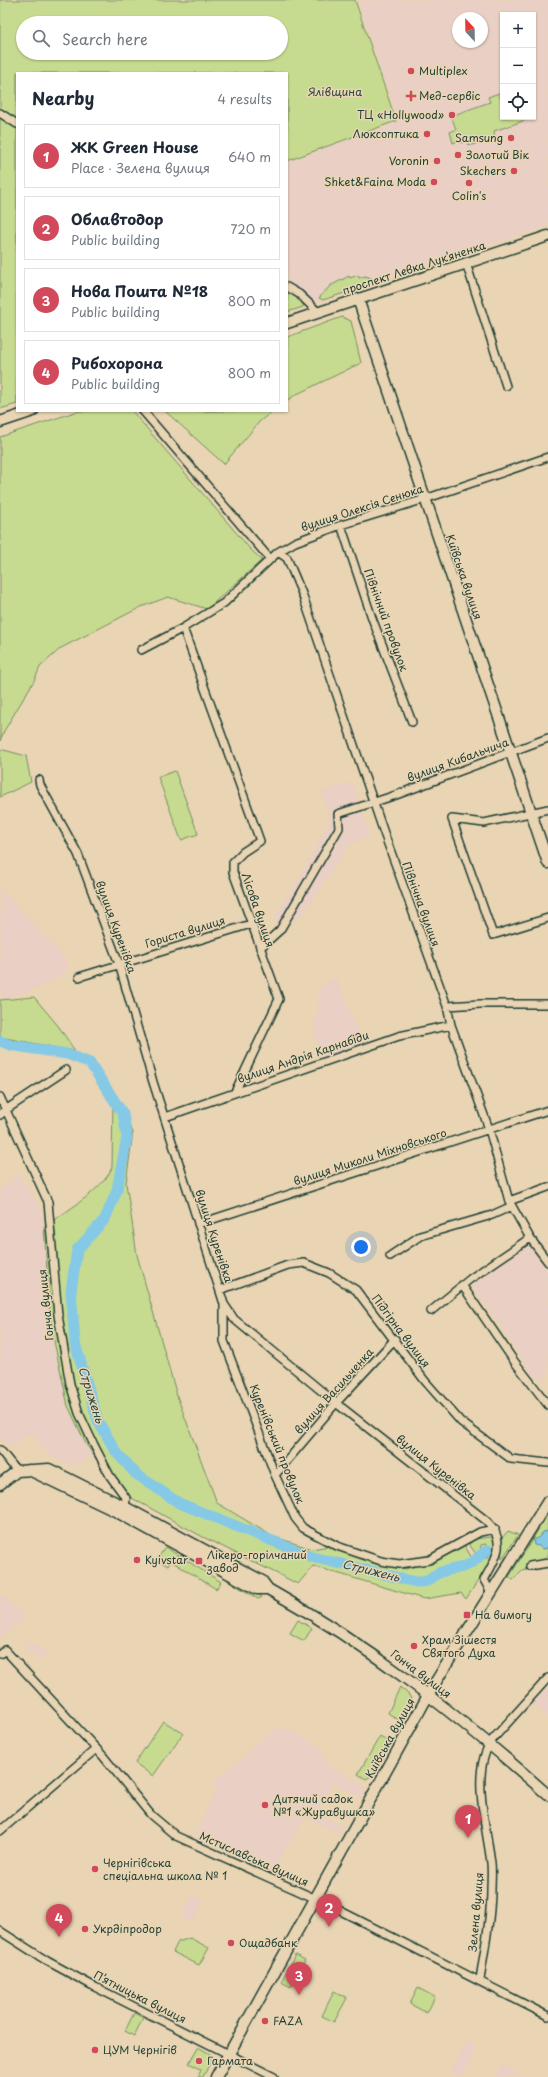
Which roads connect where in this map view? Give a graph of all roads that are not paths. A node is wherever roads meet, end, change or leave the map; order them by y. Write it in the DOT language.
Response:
graph roads {
  1 [pos="0,113"];
  2 [pos="16,123"];
  3 [pos="548,236"];
  4 [pos="466,263"];
  5 [pos="288,288"];
  6 [pos="358,299"];
  7 [pos="318,312"];
  8 [pos="288,323"];
  9 [pos="506,386"];
  10 [pos="30,412"];
  11 [pos="144,412"];
  12 [pos="0,422"];
  13 [pos="548,457"];
  14 [pos="425,499"];
  15 [pos="341,525"];
  16 [pos="278,552"];
  17 [pos="270,559"];
  18 [pos="183,628"];
  19 [pos="141,650"];
  20 [pos="412,722"];
  21 [pos="548,738"];
  22 [pos="511,752"];
  23 [pos="39,780"];
  24 [pos="374,801"];
  25 [pos="548,809"];
  26 [pos="532,812"];
  27 [pos="548,863"];
  28 [pos="548,918"];
  29 [pos="251,924"];
  30 [pos="260,948"];
  31 [pos="119,964"];
  32 [pos="79,977"];
  33 [pos="548,1004"];
  34 [pos="447,1006"];
  35 [pos="451,1025"];
  36 [pos="66,1070"];
  37 [pos="235,1092"];
  38 [pos="0,1097"];
  39 [pos="7,1109"];
  40 [pos="548,1110"];
  41 [pos="0,1116"];
  42 [pos="165,1117"];
  43 [pos="489,1129"];
  44 [pos="548,1188"];
  45 [pos="510,1203"];
  46 [pos="198,1224"];
  47 [pos="530,1238"];
  48 [pos="390,1256"];
  49 [pos="548,1262"];
  50 [pos="462,1285"];
  51 [pos="220,1290"];
  52 [pos="224,1304"];
  53 [pos="431,1312"];
  54 [pos="395,1339"];
  55 [pos="336,1403"];
  56 [pos="548,1405"];
  57 [pos="0,1450"];
  58 [pos="548,1463"];
  59 [pos="29,1470"];
  60 [pos="17,1471"];
  61 [pos="275,1475"];
  62 [pos="0,1484"];
  63 [pos="547,1503"];
  64 [pos="125,1507"];
  65 [pos="495,1529"];
  66 [pos="548,1562"];
  67 [pos="530,1566"];
  68 [pos="268,1589"];
  69 [pos="490,1592"];
  70 [pos="2,1652"];
  71 [pos="548,1678"];
  72 [pos="428,1694"];
  73 [pos="490,1743"];
  74 [pos="96,1749"];
  75 [pos="548,1795"];
  76 [pos="0,1831"];
  77 [pos="315,1898"];
  78 [pos="0,1931"];
  79 [pos="480,1980"];
  80 [pos="548,2016"];
  81 [pos="228,2054"];
  82 [pos="216,2077"];
  83 [pos="274,2077"];
  1 -- 2 [label="street"];
  3 -- 4 [label="main road, проспект Левка Лукʼяненка"];
  4 -- 6 [label="main road, проспект Левка Лукʼяненка"];
  4 -- 9 [label="street"];
  5 -- 7 [label="street"];
  6 -- 7 [label="main road, проспект Левка Лукʼяненка"];
  6 -- 14 [label="main road, Київська вулиця"];
  7 -- 8 [label="main road, проспект Левка Лукʼяненка"];
  10 -- 12 [label="main road"];
  11 -- 17 [label="street"];
  13 -- 14 [label="street, вулиця Олексія Сенюка"];
  14 -- 15 [label="street, вулиця Олексія Сенюка"];
  14 -- 22 [label="main road, Київська вулиця"];
  15 -- 16 [label="street, вулиця Олексія Сенюка"];
  15 -- 20 [label="street, Північний провулок"];
  16 -- 17 [label="street, вулиця Олексія Сенюка"];
  16 -- 24 [label="street, Північна вулиця"];
  17 -- 18 [label="street, вулиця Олексія Сенюка"];
  18 -- 19 [label="street, вулиця Олексія Сенюка"];
  18 -- 29 [label="street, Лісова вулиця"];
  21 -- 22 [label="street, вулиця Кибальчича"];
  22 -- 24 [label="street, вулиця Кибальчича"];
  22 -- 26 [label="main road, Київська вулиця"];
  23 -- 31 [label="street, вулиця Куренівка"];
  24 -- 30 [label="street, вулиця Кибальчича"];
  24 -- 34 [label="street, Північна вулиця"];
  25 -- 26 [label="street"];
  26 -- 27 [label="main road, Київська вулиця"];
  26 -- 28 [label="street"];
  29 -- 30 [label="street, Лісова вулиця"];
  29 -- 31 [label="street, Гориста вулиця"];
  30 -- 37 [label="street, Лісова вулиця"];
  31 -- 32 [label="street, Гориста вулиця"];
  31 -- 42 [label="street, вулиця Куренівка"];
  33 -- 34 [label="street"];
  34 -- 35 [label="street, Північна вулиця"];
  35 -- 37 [label="street, вулиця Андрія Карнабіди"];
  35 -- 43 [label="street, Північна вулиця"];
  36 -- 39 [label="street"];
  37 -- 42 [label="street, вулиця Андрія Карнабіди"];
  38 -- 39 [label="street, Гонча вулиця"];
  39 -- 41 [label="street"];
  39 -- 64 [label="street, Гонча вулиця"];
  40 -- 43 [label="street, вулиця Миколи Міхновського"];
  42 -- 46 [label="street, вулиця Куренівка"];
  43 -- 45 [label="street, Північна вулиця"];
  43 -- 46 [label="street, вулиця Миколи Міхновського"];
  44 -- 45 [label="street"];
  45 -- 47 [label="street, Північна вулиця"];
  45 -- 48 [label="street"];
  46 -- 51 [label="street, вулиця Куренівка"];
  47 -- 49 [label="street, Північна вулиця"];
  47 -- 50 [label="street"];
  50 -- 53 [label="street"];
  50 -- 56 [label="street"];
  51 -- 52 [label="street, вулиця Куренівка"];
  51 -- 54 [label="street, Підгірна вулиця"];
  52 -- 55 [label="street, вулиця Куренівка"];
  52 -- 61 [label="street, Куренівський провулок"];
  54 -- 55 [label="street, вулиця Васильченка"];
  54 -- 58 [label="street, Підгірна вулиця"];
  55 -- 61 [label="street, вулиця Васильченка"];
  55 -- 65 [label="street, вулиця Куренівка"];
  57 -- 60 [label="street"];
  59 -- 60 [label="main road"];
  59 -- 64 [label="main road, Гонча вулиця"];
  59 -- 68 [label="main road, Гонча вулиця"];
  60 -- 62 [label="main road"];
  61 -- 65 [label="street, Куренівський провулок"];
  63 -- 69 [label="main road, Київська вулиця"];
  64 -- 68 [label="main road, Гонча вулиця"];
  65 -- 69 [label="street"];
  66 -- 67 [label="street"];
  68 -- 72 [label="main road, Гонча вулиця"];
  69 -- 72 [label="main road, Київська вулиця"];
  70 -- 74 [label="street, Мстиславська вулиця"];
  71 -- 73 [label="street, Зелена вулиця"];
  72 -- 73 [label="main road, Гонча вулиця"];
  72 -- 77 [label="main road, Київська вулиця"];
  73 -- 75 [label="main road, Гонча вулиця"];
  73 -- 79 [label="street, Зелена вулиця"];
  74 -- 76 [label="street"];
  74 -- 77 [label="street, Мстиславська вулиця"];
  77 -- 79 [label="street, Мстиславська вулиця"];
  77 -- 81 [label="main road, Київська вулиця"];
  78 -- 81 [label="street, Пʼятницька вулиця"];
  79 -- 80 [label="street, Мстиславська вулиця"];
  81 -- 82 [label="main road, Київська вулиця"];
  81 -- 83 [label="street, Пʼятницька вулиця"];
}
